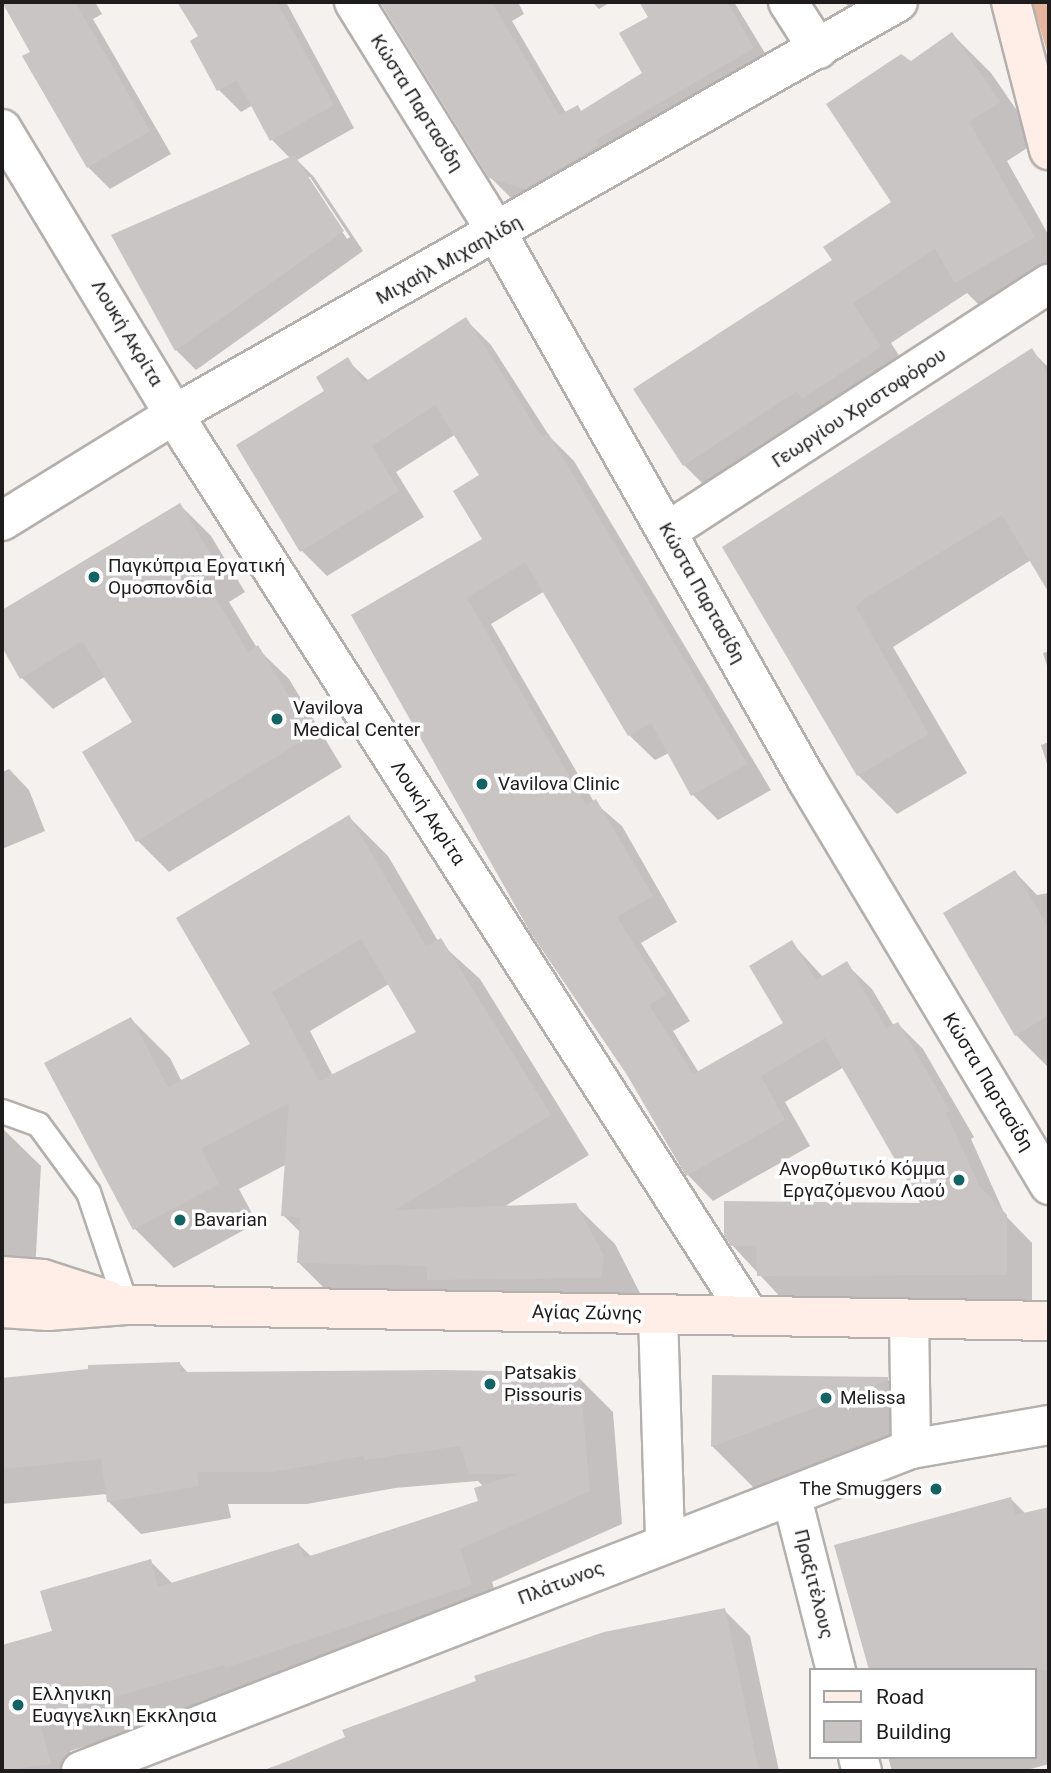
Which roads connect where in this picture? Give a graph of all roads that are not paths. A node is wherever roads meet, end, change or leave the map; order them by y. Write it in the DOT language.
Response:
graph roads {
  1 [pos="354,2"];
  2 [pos="788,2"];
  3 [pos="898,2"];
  4 [pos="1011,2"];
  5 [pos="818,49"];
  6 [pos="2,130"];
  7 [pos="1049,150"];
  8 [pos="497,233"];
  9 [pos="1049,284"];
  10 [pos="175,414"];
  11 [pos="2,521"];
  12 [pos="668,531"];
  13 [pos="2,1111"];
  14 [pos="1049,1185"];
  15 [pos="2,1276"];
  16 [pos="126,1305"];
  17 [pos="2,1308"];
  18 [pos="658,1315"];
  19 [pos="749,1315"];
  20 [pos="909,1319"];
  21 [pos="1049,1321"];
  22 [pos="1049,1425"];
  23 [pos="911,1449"];
  24 [pos="792,1498"];
  25 [pos="665,1542"];
  26 [pos="835,1668"];
  27 [pos="81,1771"];
  1 -- 8 [label="street, Κώστα Παρτασίδη"];
  2 -- 5 [label="street"];
  3 -- 5 [label="street, Μιχαήλ Μιχαηλίδη"];
  4 -- 7 [label="main road"];
  5 -- 8 [label="street, Μιχαήλ Μιχαηλίδη"];
  6 -- 10 [label="street, Λουκή Ακρίτα"];
  8 -- 10 [label="street, Μιχαήλ Μιχαηλίδη"];
  8 -- 12 [label="street, Κώστα Παρτασίδη"];
  9 -- 12 [label="street, Γεωργίου Χριστοφόρου"];
  10 -- 11 [label="street, Μιχαήλ Μιχαηλίδη"];
  10 -- 19 [label="street, Λουκή Ακρίτα"];
  12 -- 14 [label="street, Κώστα Παρτασίδη"];
  13 -- 16 [label="lane"];
  15 -- 16 [label="main road, Αγίας Ζώνης"];
  16 -- 17 [label="main road, Αγίας Ζώνης"];
  16 -- 18 [label="main road, Αγίας Ζώνης"];
  18 -- 19 [label="main road, Αγίας Ζώνης"];
  18 -- 25 [label="street"];
  19 -- 20 [label="main road, Αγίας Ζώνης"];
  20 -- 21 [label="main road, Αγίας Ζώνης"];
  20 -- 23 [label="street"];
  22 -- 23 [label="street, Πλάτωνος"];
  23 -- 24 [label="street, Πλάτωνος"];
  24 -- 25 [label="street, Πλάτωνος"];
  24 -- 26 [label="street, Πραξιτέλους"];
  25 -- 27 [label="street, Πλάτωνος"];
}
